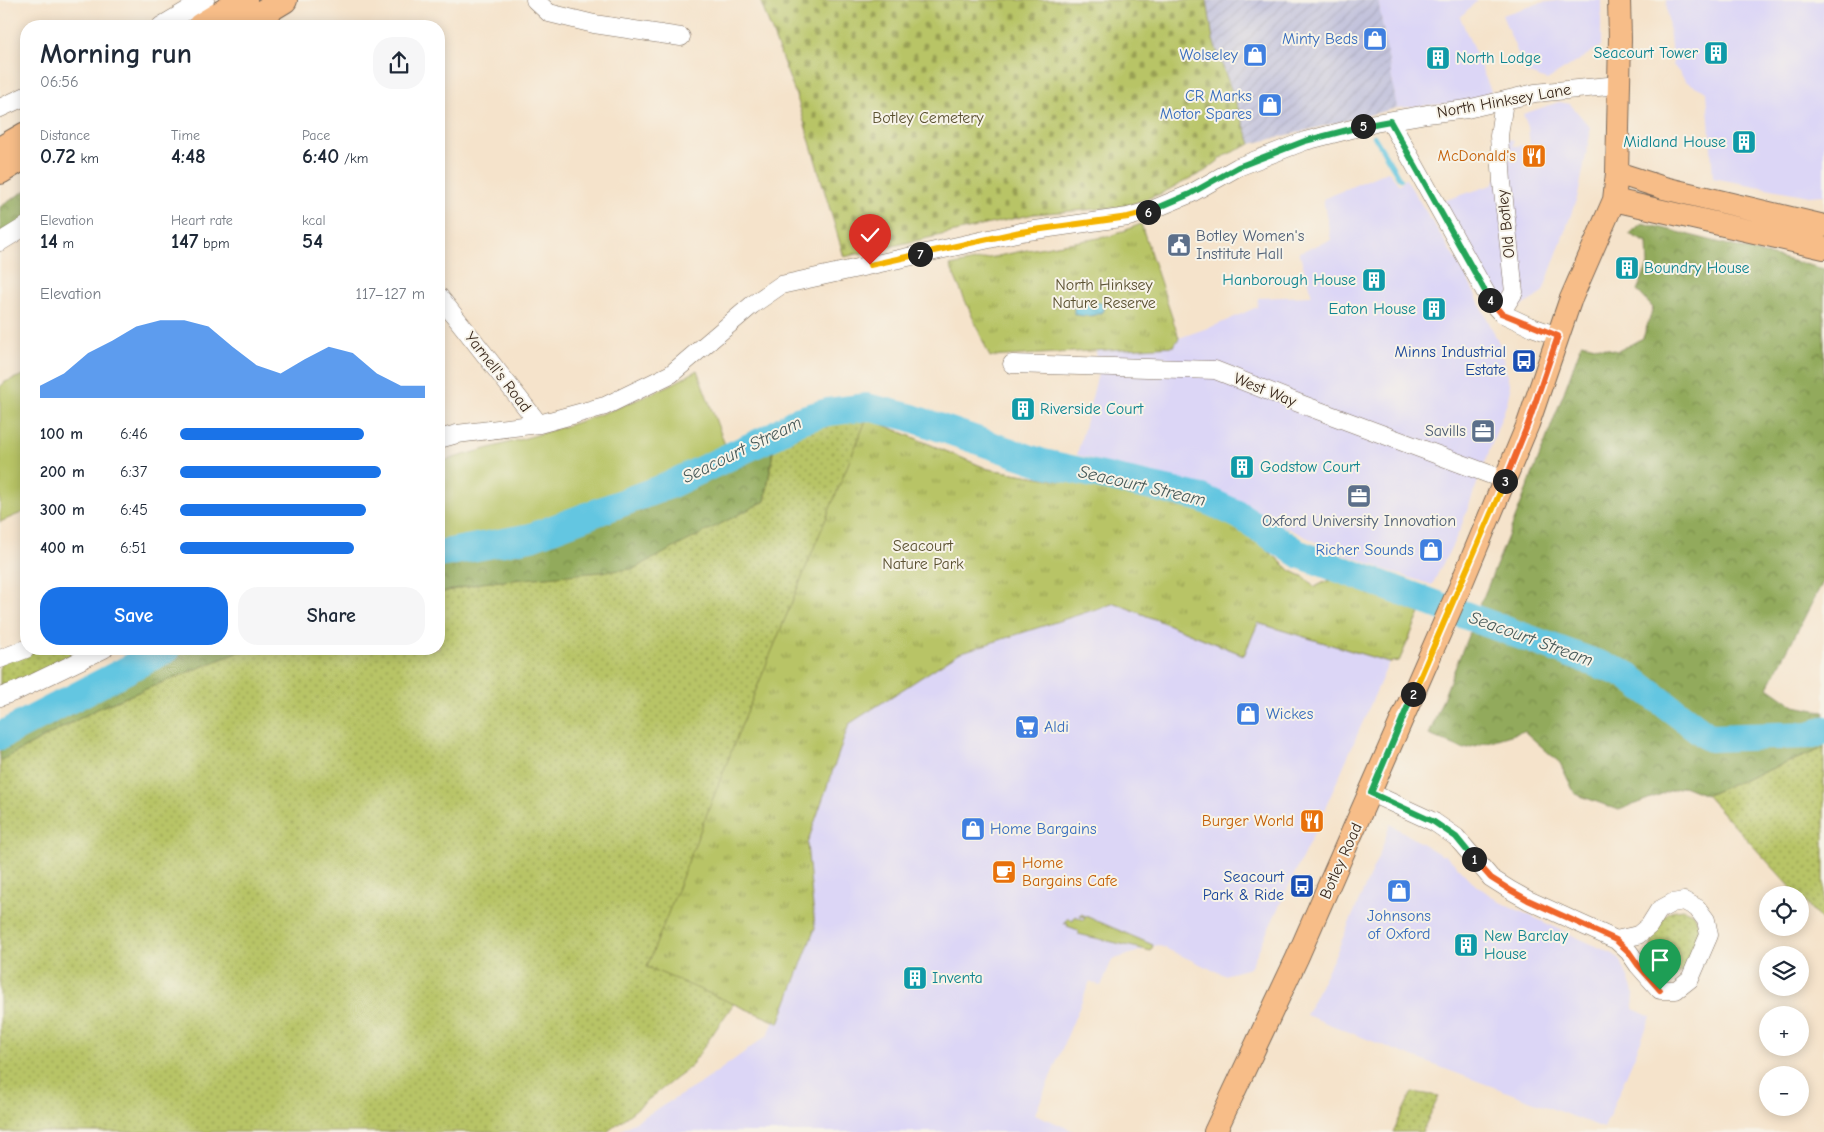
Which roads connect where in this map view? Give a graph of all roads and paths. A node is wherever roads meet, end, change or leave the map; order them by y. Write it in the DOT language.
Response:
graph roads {
  1 [pos="205,0"];
  2 [pos="244,0"];
  3 [pos="284,0"];
  4 [pos="535,0"];
  5 [pos="1619,0"];
  6 [pos="171,20"];
  7 [pos="211,20"];
  8 [pos="251,20"];
  9 [pos="681,37"];
  10 [pos="1619,85"];
  11 [pos="20,99"];
  12 [pos="1504,101"];
  13 [pos="0,108"];
  14 [pos="1390,121"];
  15 [pos="20,138"];
  16 [pos="0,150"];
  17 [pos="20,159"];
  18 [pos="0,171"];
  19 [pos="1618,173"];
  20 [pos="1614,200"];
  21 [pos="1824,226"];
  22 [pos="20,230"];
  23 [pos="0,242"];
  24 [pos="1824,248"];
  25 [pos="445,304"];
  26 [pos="1501,313"];
  27 [pos="1558,336"];
  28 [pos="1012,364"];
  29 [pos="538,424"];
  30 [pos="445,437"];
  31 [pos="1505,480"];
  32 [pos="20,651"];
  33 [pos="92,655"];
  34 [pos="0,659"];
  35 [pos="0,697"];
  36 [pos="1371,793"];
  37 [pos="1616,940"];
  38 [pos="1215,1132"];
  1 -- 6 [label="street"];
  2 -- 7 [label="highway"];
  3 -- 8 [label="highway"];
  4 -- 9 [label="street"];
  5 -- 10 [label="main road"];
  10 -- 12 [label="street, North Hinksey Lane"];
  10 -- 19 [label="main road"];
  11 -- 13 [label="street"];
  12 -- 14 [label="street, North Hinksey Lane"];
  12 -- 26 [label="street, Old Botley"];
  14 -- 26 [label="street"];
  14 -- 29 [label="street, North Hinksey Lane"];
  15 -- 16 [label="highway"];
  17 -- 18 [label="highway"];
  19 -- 20 [label="main road"];
  19 -- 21 [label="main road"];
  20 -- 24 [label="main road"];
  20 -- 27 [label="main road"];
  22 -- 23 [label="street"];
  25 -- 29 [label="street, Yarnell's Road"];
  26 -- 27 [label="street"];
  27 -- 31 [label="main road"];
  28 -- 31 [label="street, West Way"];
  29 -- 30 [label="street, North Hinksey Lane"];
  31 -- 36 [label="main road, Botley Road"];
  32 -- 34 [label="street"];
  33 -- 35 [label="street"];
  36 -- 37 [label="street"];
  36 -- 38 [label="main road, Botley Road"];
  37 -- 37 [label="street"];
}
